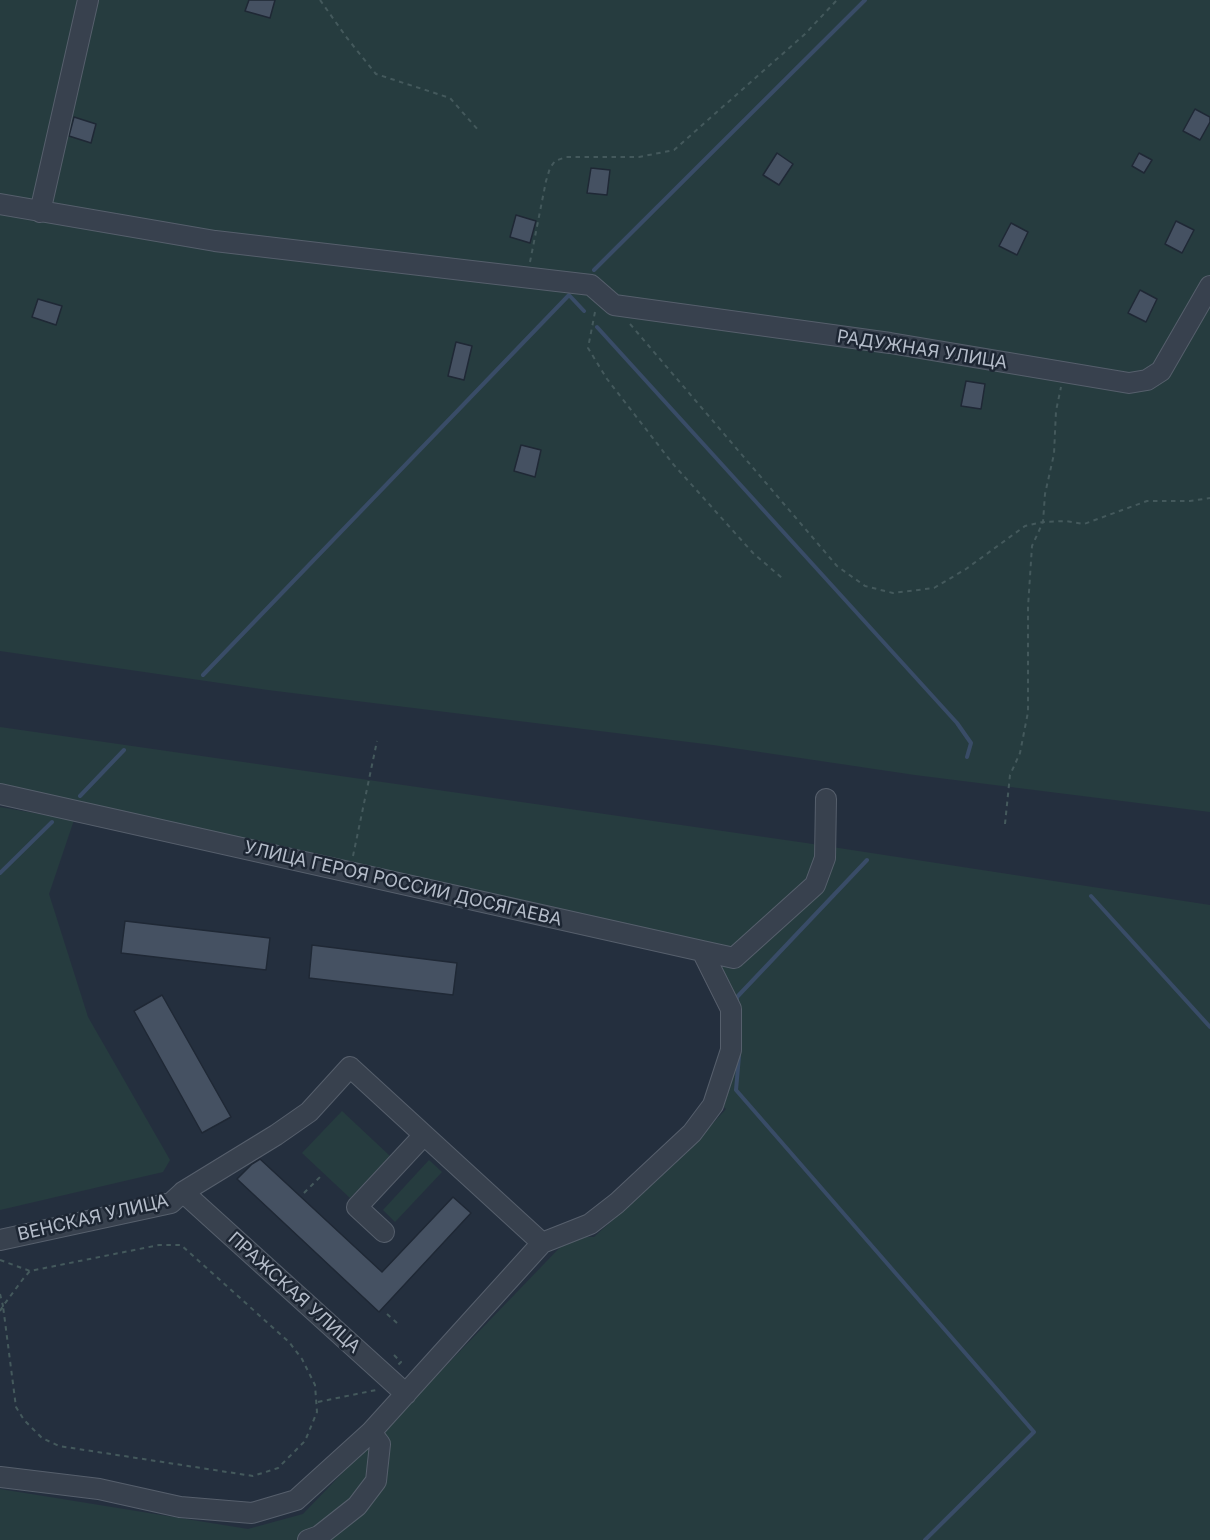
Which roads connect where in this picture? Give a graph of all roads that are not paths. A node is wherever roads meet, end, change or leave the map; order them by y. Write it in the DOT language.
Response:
graph roads {
  1 [pos="88,0"];
  2 [pos="0,204"];
  3 [pos="40,212"];
  4 [pos="1210,286"];
  5 [pos="0,794"];
  6 [pos="826,799"];
  7 [pos="702,951"];
  8 [pos="424,1135"];
  9 [pos="183,1192"];
  10 [pos="384,1232"];
  11 [pos="0,1240"];
  12 [pos="542,1243"];
  13 [pos="405,1395"];
  14 [pos="376,1427"];
  15 [pos="0,1477"];
  16 [pos="308,1540"];
  1 -- 3 [label="street"];
  2 -- 3 [label="street"];
  3 -- 4 [label="street, РАДУЖНАЯ УЛИЦА"];
  5 -- 7 [label="street, УЛИЦА ГЕРОЯ РОССИИ ДОСЯГАЕВА"];
  6 -- 7 [label="street, УЛИЦА ГЕРОЯ РОССИИ ДОСЯГАЕВА"];
  7 -- 12 [label="street"];
  8 -- 9 [label="street, ВЕНСКАЯ УЛИЦА"];
  8 -- 10 [label="street"];
  8 -- 12 [label="street"];
  9 -- 11 [label="street, ВЕНСКАЯ УЛИЦА"];
  9 -- 13 [label="street, ПРАЖСКАЯ УЛИЦА"];
  12 -- 13 [label="street"];
  13 -- 14 [label="street"];
  14 -- 15 [label="street"];
  14 -- 16 [label="street"];
}
